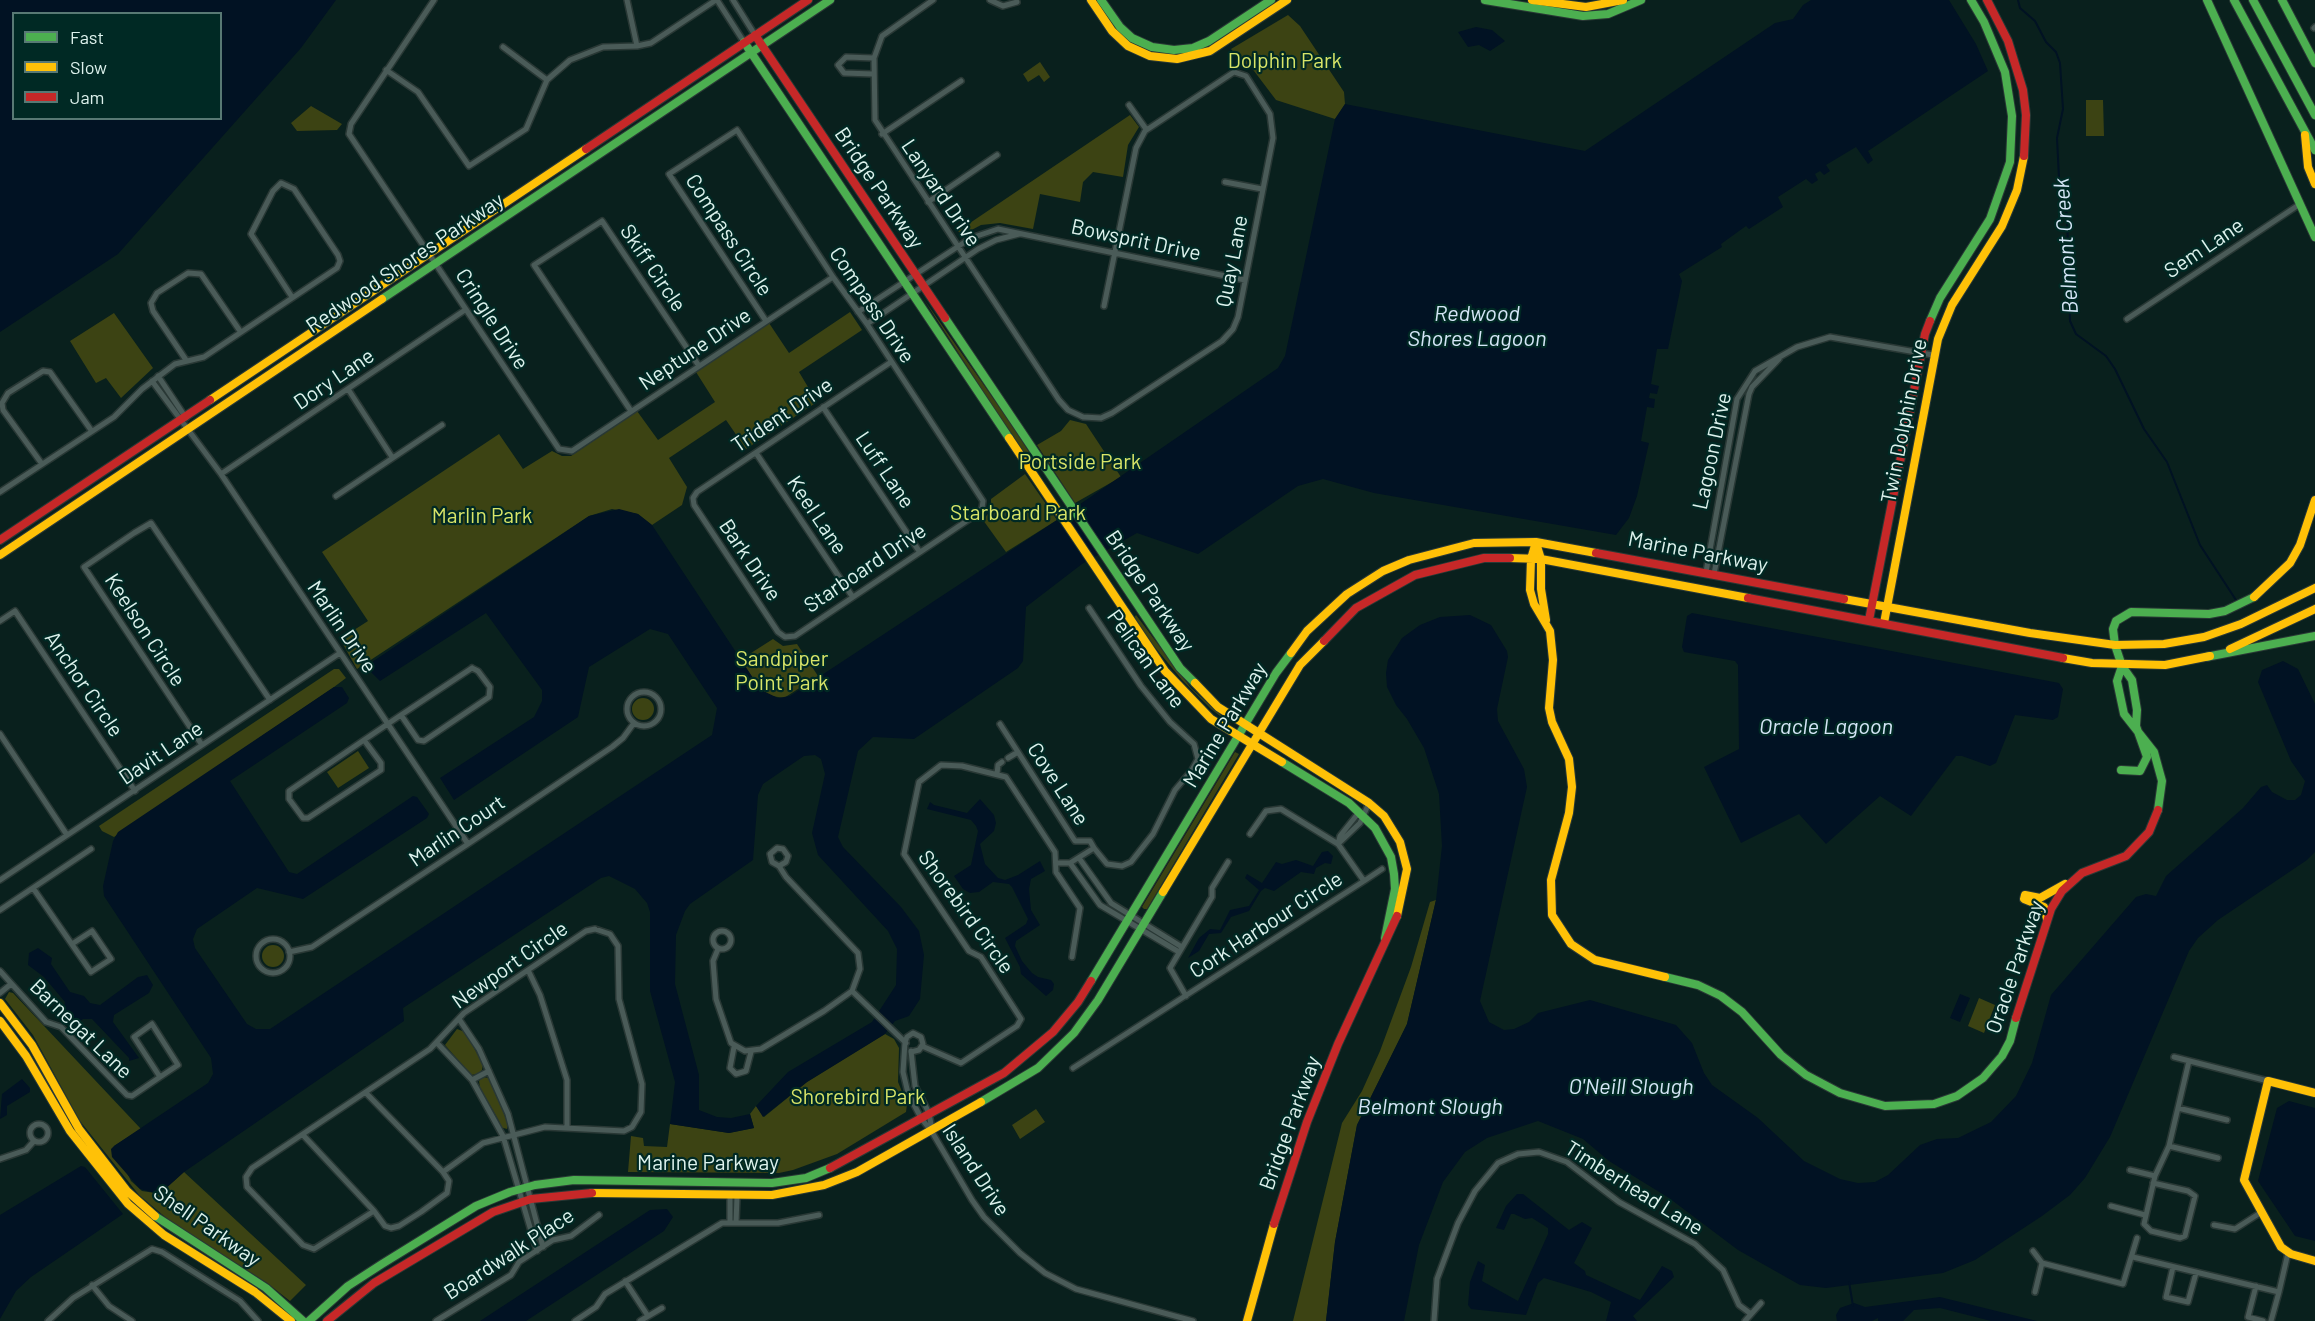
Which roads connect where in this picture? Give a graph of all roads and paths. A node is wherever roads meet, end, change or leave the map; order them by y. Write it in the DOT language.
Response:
graph roads {
  1 [pos="434,0"];
  2 [pos="627,0"];
  3 [pos="717,0"];
  4 [pos="733,0"];
  5 [pos="808,0"];
  6 [pos="830,0"];
  7 [pos="920,0"];
  8 [pos="933,0"];
  9 [pos="990,0"];
  10 [pos="1091,0"];
  11 [pos="1101,0"];
  12 [pos="1271,0"];
  13 [pos="1287,0"];
  14 [pos="1485,0"];
  15 [pos="1532,0"];
  16 [pos="1623,0"];
  17 [pos="1641,0"];
  18 [pos="1971,0"];
  19 [pos="1987,0"];
  20 [pos="2206,0"];
  21 [pos="2234,0"];
  22 [pos="2253,0"];
  23 [pos="2279,0"];
  24 [pos="1017,2"];
  25 [pos="924,6"];
  26 [pos="754,35"];
  27 [pos="744,42"];
  28 [pos="638,46"];
  29 [pos="761,46"];
  30 [pos="503,48"];
  31 [pos="752,53"];
  32 [pos="874,58"];
  33 [pos="2315,63"];
  34 [pos="386,70"];
  35 [pos="873,74"];
  36 [pos="547,80"];
  37 [pos="961,81"];
  38 [pos="1129,105"];
  39 [pos="2315,116"];
  40 [pos="2304,128"];
  41 [pos="1146,129"];
  42 [pos="737,130"];
  43 [pos="882,134"];
  44 [pos="2315,150"];
  45 [pos="997,154"];
  46 [pos="1225,182"];
  47 [pos="2315,184"];
  48 [pos="1263,189"];
  49 [pos="928,202"];
  50 [pos="2300,204"];
  51 [pos="1021,234"];
  52 [pos="2315,237"];
  53 [pos="957,247"];
  54 [pos="1114,253"];
  55 [pos="429,254"];
  56 [pos="965,258"];
  57 [pos="436,264"];
  58 [pos="915,274"];
  59 [pos="833,277"];
  60 [pos="1245,280"];
  61 [pos="905,282"];
  62 [pos="923,286"];
  63 [pos="912,294"];
  64 [pos="292,297"];
  65 [pos="1104,306"];
  66 [pos="465,310"];
  67 [pos="858,312"];
  68 [pos="2127,319"];
  69 [pos="766,321"];
  70 [pos="867,324"];
  71 [pos="240,331"];
  72 [pos="1920,352"];
  73 [pos="1933,355"];
  74 [pos="1781,357"];
  75 [pos="186,360"];
  76 [pos="891,362"];
  77 [pos="699,366"];
  78 [pos="158,376"];
  79 [pos="152,381"];
  80 [pos="348,389"];
  81 [pos="823,407"];
  82 [pos="1064,407"];
  83 [pos="631,411"];
  84 [pos="182,419"];
  85 [pos="442,424"];
  86 [pos="189,428"];
  87 [pos="92,430"];
  88 [pos="575,449"];
  89 [pos="756,453"];
  90 [pos="392,457"];
  91 [pos="42,464"];
  92 [pos="221,474"];
  93 [pos="0,492"];
  94 [pos="336,496"];
  95 [pos="981,497"];
  96 [pos="693,498"];
  97 [pos="2315,500"];
  98 [pos="0,540"];
  99 [pos="1536,542"];
  100 [pos="919,551"];
  101 [pos="0,555"];
  102 [pos="1531,559"];
  103 [pos="1541,559"];
  104 [pos="1710,573"];
  105 [pos="2315,588"];
  106 [pos="852,596"];
  107 [pos="1872,603"];
  108 [pos="1887,606"];
  109 [pos="1089,608"];
  110 [pos="2315,609"];
  111 [pos="1869,620"];
  112 [pos="0,621"];
  113 [pos="1547,622"];
  114 [pos="1884,623"];
  115 [pos="2315,636"];
  116 [pos="785,637"];
  117 [pos="2115,645"];
  118 [pos="340,653"];
  119 [pos="2206,657"];
  120 [pos="2122,666"];
  121 [pos="270,700"];
  122 [pos="401,715"];
  123 [pos="634,723"];
  124 [pos="388,724"];
  125 [pos="1000,724"];
  126 [pos="1245,726"];
  127 [pos="2136,726"];
  128 [pos="0,734"];
  129 [pos="1258,734"];
  130 [pos="1238,737"];
  131 [pos="364,740"];
  132 [pos="202,745"];
  133 [pos="1251,746"];
  134 [pos="1018,752"];
  135 [pos="2121,770"];
  136 [pos="997,774"];
  137 [pos="135,791"];
  138 [pos="1369,802"];
  139 [pos="1362,814"];
  140 [pos="1250,834"];
  141 [pos="67,835"];
  142 [pos="468,844"];
  143 [pos="1338,844"];
  144 [pos="1094,848"];
  145 [pos="91,849"];
  146 [pos="1079,858"];
  147 [pos="1228,862"];
  148 [pos="1056,863"];
  149 [pos="1070,863"];
  150 [pos="779,866"];
  151 [pos="1383,869"];
  152 [pos="2073,878"];
  153 [pos="0,880"];
  154 [pos="1364,882"];
  155 [pos="33,888"];
  156 [pos="0,910"];
  157 [pos="1128,918"];
  158 [pos="2047,920"];
  159 [pos="1141,926"];
  160 [pos="1384,943"];
  161 [pos="72,944"];
  162 [pos="718,948"];
  163 [pos="1181,949"];
  164 [pos="289,952"];
  165 [pos="1072,957"];
  166 [pos="528,970"];
  167 [pos="0,971"];
  168 [pos="11,984"];
  169 [pos="852,991"];
  170 [pos="0,993"];
  171 [pos="1186,996"];
  172 [pos="0,1003"];
  173 [pos="459,1019"];
  174 [pos="0,1021"];
  175 [pos="905,1042"];
  176 [pos="437,1043"];
  177 [pos="922,1046"];
  178 [pos="734,1047"];
  179 [pos="751,1052"];
  180 [pos="911,1052"];
  181 [pos="2174,1057"];
  182 [pos="2189,1061"];
  183 [pos="1073,1068"];
  184 [pos="489,1071"];
  185 [pos="160,1077"];
  186 [pos="472,1080"];
  187 [pos="2268,1081"];
  188 [pos="366,1093"];
  189 [pos="2315,1093"];
  190 [pos="2178,1108"];
  191 [pos="929,1113"];
  192 [pos="921,1118"];
  193 [pos="2227,1120"];
  194 [pos="567,1127"];
  195 [pos="932,1132"];
  196 [pos="513,1133"];
  197 [pos="303,1135"];
  198 [pos="503,1136"];
  199 [pos="34,1141"];
  200 [pos="2169,1146"];
  201 [pos="2218,1158"];
  202 [pos="0,1159"];
  203 [pos="2130,1170"];
  204 [pos="443,1172"];
  205 [pos="2155,1176"];
  206 [pos="2153,1183"];
  207 [pos="523,1188"];
  208 [pos="734,1196"];
  209 [pos="527,1200"];
  210 [pos="2110,1206"];
  211 [pos="374,1211"];
  212 [pos="2260,1213"];
  213 [pos="599,1215"];
  214 [pos="819,1215"];
  215 [pos="2145,1215"];
  216 [pos="733,1223"];
  217 [pos="2214,1225"];
  218 [pos="2138,1238"];
  219 [pos="543,1247"];
  220 [pos="537,1251"];
  221 [pos="2033,1251"];
  222 [pos="2288,1253"];
  223 [pos="2133,1257"];
  224 [pos="2315,1261"];
  225 [pos="2042,1263"];
  226 [pos="2173,1267"];
  227 [pos="2196,1273"];
  228 [pos="625,1281"];
  229 [pos="92,1285"];
  230 [pos="2256,1286"];
  231 [pos="2035,1292"];
  232 [pos="2279,1292"];
  233 [pos="1761,1304"];
  234 [pos="662,1308"];
  235 [pos="1751,1314"];
  236 [pos="648,1316"];
  237 [pos="48,1321"];
  238 [pos="132,1321"];
  239 [pos="258,1321"];
  240 [pos="291,1321"];
  241 [pos="303,1321"];
  242 [pos="309,1321"];
  243 [pos="327,1321"];
  244 [pos="436,1321"];
  245 [pos="576,1321"];
  246 [pos="640,1321"];
  247 [pos="1193,1321"];
  248 [pos="1247,1321"];
  249 [pos="1434,1321"];
  250 [pos="1745,1321"];
  251 [pos="2263,1321"];
  252 [pos="2271,1321"];
  1 -- 34 [label="street"];
  2 -- 28 [label="street"];
  3 -- 27 [label="street, Bridge Parkway"];
  3 -- 28 [label="street"];
  4 -- 26 [label="street, Bridge Parkway"];
  5 -- 26 [label="main road, Redwood Shores Parkway"];
  6 -- 29 [label="main road, Redwood Shores Parkway"];
  7 -- 25 [label="street"];
  8 -- 25 [label="street, Lanyard Drive"];
  9 -- 24 [label="street"];
  10 -- 13 [label="main road"];
  11 -- 12 [label="main road"];
  14 -- 17 [label="main road"];
  15 -- 16 [label="main road"];
  18 -- 72 [label="main road, Twin Dolphin Drive"];
  19 -- 73 [label="main road, Twin Dolphin Drive"];
  20 -- 50 [label="main road"];
  21 -- 40 [label="main road"];
  22 -- 39 [label="main road"];
  23 -- 33 [label="main road"];
  25 -- 32 [label="street, Lanyard Drive"];
  26 -- 27 [label="main road, Redwood Shores Parkway"];
  26 -- 29 [label="main road, Bridge Parkway"];
  27 -- 31 [label="main road, Bridge Parkway"];
  27 -- 55 [label="main road, Redwood Shores Parkway"];
  28 -- 36 [label="street"];
  29 -- 31 [label="main road, Redwood Shores Parkway"];
  29 -- 58 [label="main road, Bridge Parkway"];
  30 -- 36 [label="street"];
  31 -- 57 [label="main road, Redwood Shores Parkway"];
  31 -- 61 [label="main road, Bridge Parkway"];
  32 -- 35 [label="street, Lanyard Drive"];
  32 -- 35 [label="street"];
  34 -- 36 [label="street"];
  34 -- 55 [label="street, Cringle Drive"];
  35 -- 43 [label="street, Lanyard Drive"];
  37 -- 43 [label="street"];
  38 -- 41 [label="street"];
  40 -- 44 [label="main road"];
  40 -- 47 [label="main road"];
  41 -- 48 [label="street, Quay Lane"];
  41 -- 54 [label="street"];
  42 -- 59 [label="street, Compass Drive"];
  42 -- 69 [label="street, Compass Circle"];
  43 -- 49 [label="street, Lanyard Drive"];
  45 -- 49 [label="street"];
  46 -- 48 [label="street"];
  48 -- 60 [label="street, Quay Lane"];
  49 -- 53 [label="street, Lanyard Drive"];
  50 -- 52 [label="main road"];
  50 -- 68 [label="street, Sem Lane"];
  51 -- 53 [label="street, Bowsprit Drive"];
  51 -- 54 [label="street, Bowsprit Drive"];
  51 -- 56 [label="street, Bowsprit Drive"];
  53 -- 56 [label="street, Lanyard Drive"];
  53 -- 58 [label="street, Bowsprit Drive"];
  54 -- 60 [label="street, Bowsprit Drive"];
  54 -- 65 [label="street"];
  55 -- 57 [label="street, Cringle Drive"];
  55 -- 84 [label="main road, Redwood Shores Parkway"];
  56 -- 62 [label="street, Bowsprit Drive"];
  56 -- 82 [label="street, Lanyard Drive"];
  57 -- 66 [label="street, Cringle Drive"];
  57 -- 86 [label="main road, Redwood Shores Parkway"];
  58 -- 61 [label="street, Bowsprit Drive"];
  58 -- 62 [label="main road, Bridge Parkway"];
  59 -- 67 [label="street, Compass Drive"];
  59 -- 69 [label="street, Neptune Drive"];
  60 -- 82 [label="street, Quay Lane"];
  61 -- 63 [label="main road, Bridge Parkway"];
  61 -- 67 [label="street, Bowsprit Drive"];
  62 -- 63 [label="street, Bowsprit Drive"];
  62 -- 126 [label="main road, Bridge Parkway"];
  63 -- 70 [label="street, Bowsprit Drive"];
  63 -- 130 [label="main road, Bridge Parkway"];
  64 -- 64 [label="street"];
  64 -- 71 [label="street"];
  66 -- 80 [label="street, Dory Lane"];
  66 -- 88 [label="street, Cringle Drive"];
  67 -- 70 [label="street, Compass Drive"];
  69 -- 77 [label="street, Neptune Drive"];
  70 -- 76 [label="street, Compass Drive"];
  71 -- 75 [label="street"];
  71 -- 75 [label="street"];
  72 -- 73 [label="street, Lagoon Drive"];
  72 -- 74 [label="street, Lagoon Drive"];
  72 -- 107 [label="main road, Twin Dolphin Drive"];
  73 -- 108 [label="main road, Twin Dolphin Drive"];
  74 -- 104 [label="street, Lagoon Drive"];
  74 -- 104 [label="street, Lagoon Drive"];
  75 -- 78 [label="street"];
  76 -- 81 [label="street, Trident Drive"];
  76 -- 95 [label="street, Compass Drive"];
  77 -- 83 [label="street, Neptune Drive"];
  77 -- 83 [label="street, Skiff Circle"];
  78 -- 79 [label="street"];
  78 -- 84 [label="street, Marlin Drive"];
  79 -- 84 [label="street, Marlin Drive"];
  79 -- 87 [label="street"];
  80 -- 90 [label="street"];
  80 -- 92 [label="street, Dory Lane"];
  81 -- 89 [label="street, Trident Drive"];
  81 -- 100 [label="street, Luff Lane"];
  83 -- 88 [label="street, Neptune Drive"];
  84 -- 86 [label="street, Marlin Drive"];
  84 -- 98 [label="main road, Redwood Shores Parkway"];
  85 -- 90 [label="street"];
  86 -- 92 [label="street, Marlin Drive"];
  86 -- 101 [label="main road, Redwood Shores Parkway"];
  87 -- 91 [label="street"];
  87 -- 91 [label="street"];
  89 -- 96 [label="street, Trident Drive"];
  89 -- 106 [label="street, Keel Lane"];
  90 -- 94 [label="street"];
  91 -- 93 [label="street"];
  92 -- 118 [label="street, Marlin Drive"];
  95 -- 100 [label="street, Starboard Drive"];
  96 -- 116 [label="street, Bark Drive"];
  97 -- 117 [label="main road"];
  99 -- 102 [label="main road, Oracle Parkway"];
  99 -- 103 [label="main road, Oracle Parkway"];
  99 -- 104 [label="main road, Marine Parkway"];
  99 -- 126 [label="main road, Marine Parkway"];
  100 -- 106 [label="street, Starboard Drive"];
  102 -- 103 [label="main road, Marine Parkway"];
  102 -- 113 [label="main road, Oracle Parkway"];
  102 -- 129 [label="main road, Marine Parkway"];
  103 -- 111 [label="main road, Marine Parkway"];
  103 -- 113 [label="main road, Oracle Parkway"];
  104 -- 107 [label="main road, Marine Parkway"];
  105 -- 117 [label="main road, Marine Parkway"];
  106 -- 116 [label="street, Starboard Drive"];
  107 -- 108 [label="main road, Marine Parkway"];
  107 -- 111 [label="main road, Twin Dolphin Drive"];
  108 -- 114 [label="main road, Twin Dolphin Drive"];
  108 -- 117 [label="main road, Marine Parkway"];
  109 -- 144 [label="street, Pelican Lane"];
  110 -- 119 [label="main road, Marine Parkway"];
  111 -- 114 [label="main road, Marine Parkway"];
  112 -- 137 [label="street, Anchor Circle"];
  113 -- 158 [label="main road, Oracle Parkway"];
  114 -- 120 [label="main road, Marine Parkway"];
  115 -- 119 [label="main road"];
  117 -- 120 [label="main road"];
  118 -- 121 [label="street, Davit Lane"];
  118 -- 124 [label="street, Marlin Drive"];
  119 -- 120 [label="main road, Marine Parkway"];
  120 -- 127 [label="main road"];
  120 -- 127 [label="main road, Oracle Parkway"];
  121 -- 132 [label="street, Davit Lane"];
  121 -- 132 [label="street, Keelson Circle"];
  122 -- 122 [label="street"];
  122 -- 124 [label="street"];
  123 -- 123 [label="street"];
  123 -- 142 [label="street, Marlin Court"];
  124 -- 131 [label="street"];
  124 -- 142 [label="street, Marlin Drive"];
  125 -- 134 [label="street, Cove Lane"];
  126 -- 129 [label="main road, Bridge Parkway"];
  126 -- 130 [label="main road, Marine Parkway"];
  127 -- 135 [label="main road"];
  127 -- 152 [label="main road, Oracle Parkway"];
  128 -- 141 [label="street"];
  129 -- 133 [label="main road, Marine Parkway"];
  129 -- 138 [label="main road, Bridge Parkway"];
  130 -- 133 [label="main road, Bridge Parkway"];
  130 -- 157 [label="main road, Marine Parkway"];
  131 -- 131 [label="street"];
  132 -- 137 [label="street, Davit Lane"];
  133 -- 139 [label="main road, Bridge Parkway"];
  133 -- 159 [label="main road, Marine Parkway"];
  134 -- 136 [label="street"];
  134 -- 144 [label="street, Cove Lane"];
  136 -- 148 [label="street"];
  136 -- 177 [label="street, Shorebird Circle"];
  137 -- 141 [label="street, Davit Lane"];
  138 -- 139 [label="street, Cork Harbour Circle"];
  138 -- 160 [label="main road, Bridge Parkway"];
  139 -- 143 [label="street, Cork Harbour Circle"];
  139 -- 160 [label="main road, Bridge Parkway"];
  140 -- 143 [label="street, Cork Harbour Circle"];
  141 -- 153 [label="street, Davit Lane"];
  142 -- 164 [label="street, Marlin Court"];
  143 -- 154 [label="street, Cork Harbour Circle"];
  144 -- 146 [label="street"];
  145 -- 155 [label="street"];
  146 -- 149 [label="street"];
  146 -- 157 [label="street"];
  147 -- 163 [label="street, Cork Harbour Circle"];
  148 -- 149 [label="street"];
  148 -- 165 [label="street"];
  149 -- 157 [label="street"];
  150 -- 169 [label="street"];
  151 -- 154 [label="street, Cork Harbour Circle"];
  152 -- 158 [label="main road, Oracle Parkway"];
  152 -- 158 [label="main road"];
  154 -- 171 [label="street, Cork Harbour Circle"];
  155 -- 156 [label="street"];
  155 -- 161 [label="street"];
  157 -- 159 [label="street, Cork Harbour Circle"];
  157 -- 191 [label="main road, Marine Parkway"];
  159 -- 163 [label="street, Cork Harbour Circle"];
  159 -- 195 [label="main road, Marine Parkway"];
  160 -- 248 [label="main road, Bridge Parkway"];
  161 -- 161 [label="street"];
  162 -- 178 [label="street"];
  163 -- 171 [label="street, Cork Harbour Circle"];
  164 -- 164 [label="street"];
  166 -- 173 [label="street, Newport Circle"];
  166 -- 194 [label="street"];
  166 -- 194 [label="street, Newport Circle"];
  167 -- 168 [label="street, Barnegat Lane"];
  168 -- 170 [label="street, Barnegat Lane"];
  168 -- 185 [label="street, Barnegat Lane"];
  169 -- 175 [label="street"];
  169 -- 179 [label="street"];
  171 -- 183 [label="street, Cork Harbour Circle"];
  172 -- 241 [label="main road, Shell Parkway"];
  173 -- 176 [label="street, Newport Circle"];
  173 -- 184 [label="street"];
  174 -- 240 [label="main road, Shell Parkway"];
  175 -- 177 [label="street"];
  175 -- 180 [label="street"];
  175 -- 192 [label="street, Island Drive"];
  176 -- 186 [label="street"];
  176 -- 188 [label="street, Newport Circle"];
  177 -- 180 [label="street"];
  178 -- 179 [label="street"];
  178 -- 179 [label="street"];
  180 -- 191 [label="street"];
  181 -- 182 [label="street"];
  182 -- 187 [label="street"];
  182 -- 190 [label="street"];
  184 -- 186 [label="street"];
  184 -- 196 [label="street"];
  185 -- 185 [label="street"];
  186 -- 198 [label="street"];
  187 -- 189 [label="main road"];
  187 -- 212 [label="main road"];
  188 -- 197 [label="street, Newport Circle"];
  188 -- 204 [label="street"];
  190 -- 193 [label="street"];
  190 -- 200 [label="street"];
  191 -- 192 [label="main road, Marine Parkway"];
  191 -- 195 [label="street"];
  192 -- 195 [label="street, Island Drive"];
  192 -- 207 [label="main road, Marine Parkway"];
  194 -- 196 [label="street, Newport Circle"];
  195 -- 208 [label="main road, Marine Parkway"];
  195 -- 247 [label="street, Island Drive"];
  196 -- 198 [label="street, Newport Circle"];
  196 -- 207 [label="street"];
  197 -- 211 [label="street"];
  197 -- 211 [label="street, Newport Circle"];
  198 -- 204 [label="street, Newport Circle"];
  198 -- 207 [label="street"];
  199 -- 202 [label="street"];
  200 -- 201 [label="street"];
  200 -- 205 [label="street"];
  203 -- 205 [label="street"];
  204 -- 211 [label="street"];
  205 -- 206 [label="street"];
  206 -- 215 [label="street"];
  206 -- 215 [label="street"];
  207 -- 209 [label="street"];
  207 -- 242 [label="main road, Marine Parkway"];
  208 -- 209 [label="main road, Marine Parkway"];
  208 -- 216 [label="street"];
  209 -- 219 [label="street"];
  209 -- 220 [label="street"];
  209 -- 243 [label="main road, Marine Parkway"];
  210 -- 215 [label="street"];
  212 -- 217 [label="street"];
  212 -- 222 [label="main road"];
  213 -- 219 [label="street, Boardwalk Place"];
  214 -- 216 [label="street"];
  216 -- 228 [label="street"];
  218 -- 223 [label="street"];
  219 -- 220 [label="street, Boardwalk Place"];
  220 -- 244 [label="street, Boardwalk Place"];
  221 -- 225 [label="street"];
  222 -- 224 [label="main road"];
  222 -- 232 [label="street"];
  223 -- 225 [label="street"];
  223 -- 226 [label="street"];
  225 -- 231 [label="street"];
  226 -- 227 [label="street"];
  226 -- 227 [label="street"];
  227 -- 230 [label="street"];
  228 -- 236 [label="street"];
  228 -- 245 [label="street"];
  229 -- 237 [label="street"];
  229 -- 238 [label="street"];
  229 -- 239 [label="street"];
  230 -- 232 [label="street"];
  230 -- 251 [label="street"];
  232 -- 252 [label="street"];
  233 -- 235 [label="street"];
  234 -- 236 [label="street"];
  235 -- 249 [label="street, Timberhead Lane"];
  235 -- 250 [label="street"];
  236 -- 246 [label="street"];
}
